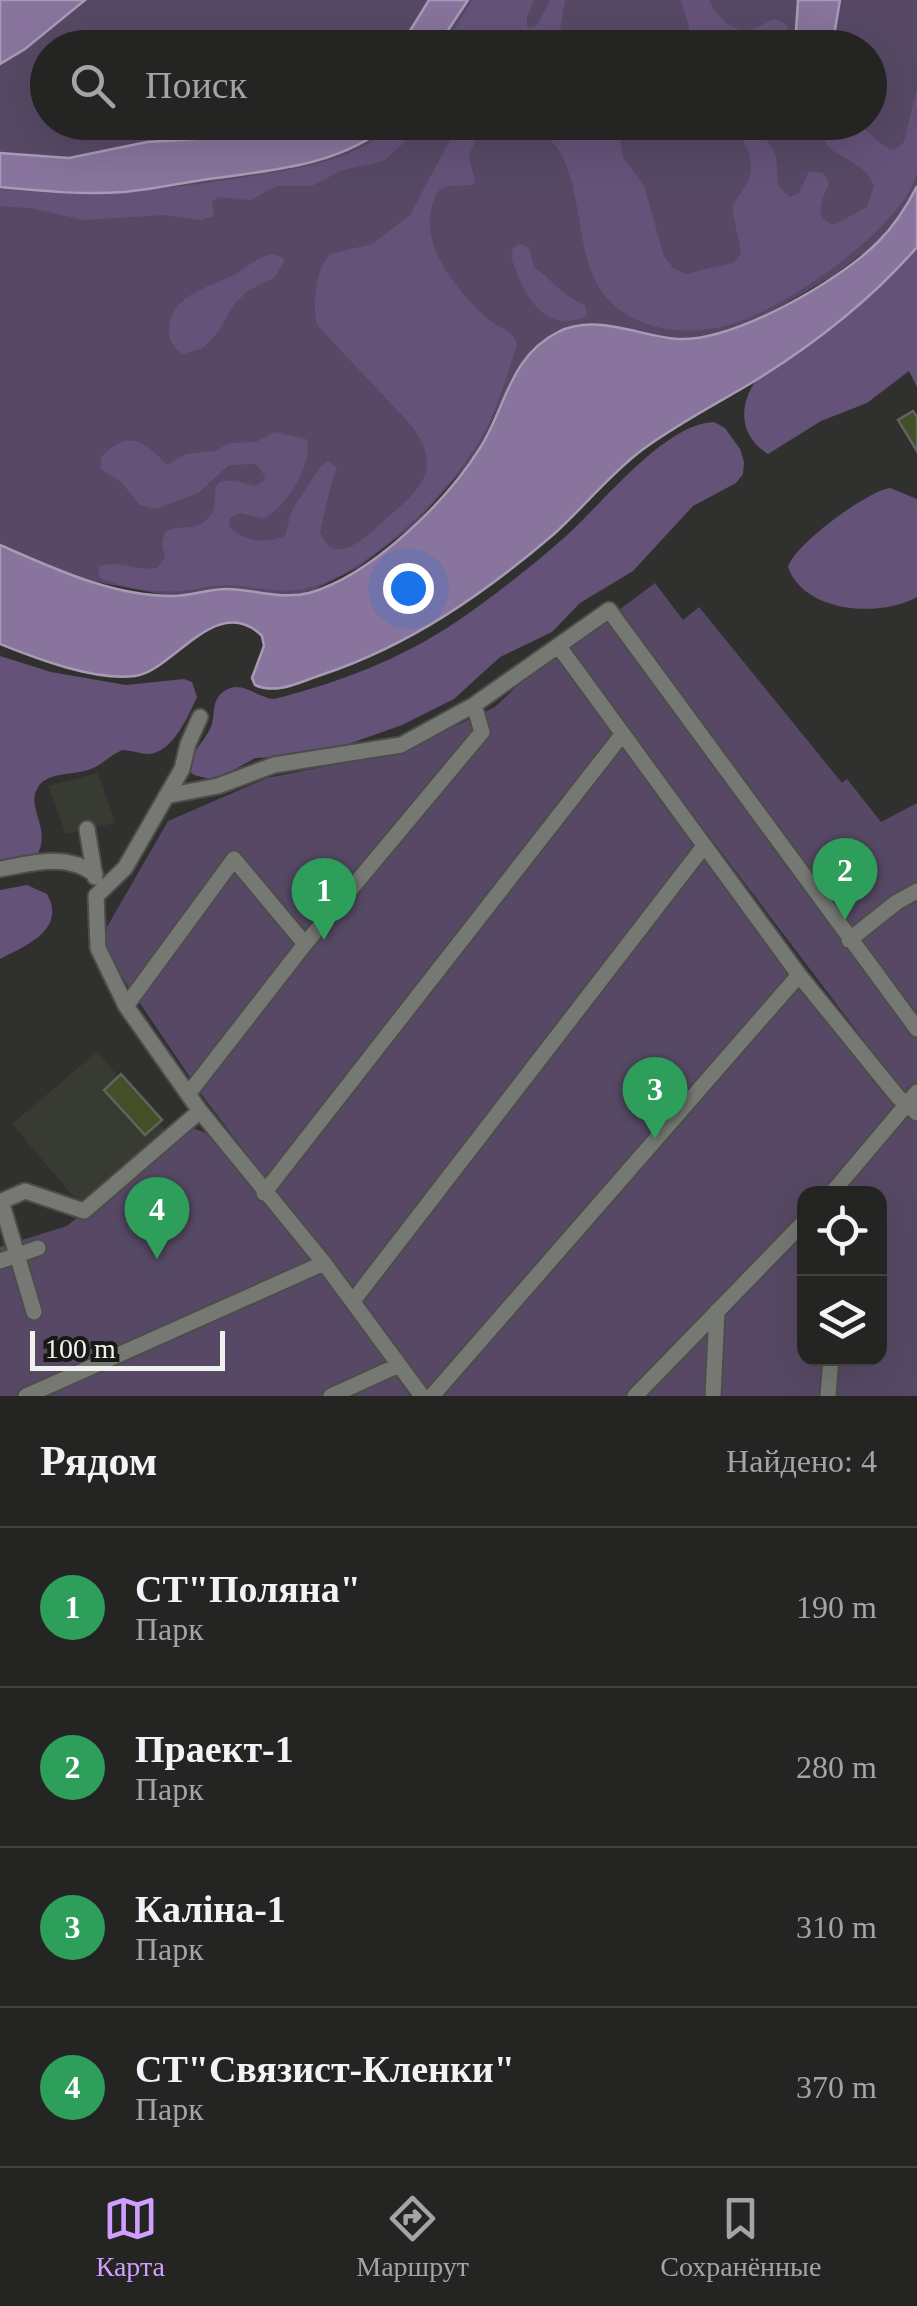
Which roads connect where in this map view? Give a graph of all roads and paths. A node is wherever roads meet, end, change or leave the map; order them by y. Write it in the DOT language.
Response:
graph roads {
  1 [pos="560,648"];
  2 [pos="474,705"];
  3 [pos="200,718"];
  4 [pos="621,736"];
  5 [pos="166,796"];
  6 [pos="87,829"];
  7 [pos="704,846"];
  8 [pos="0,869"];
  9 [pos="94,874"];
  10 [pos="917,891"];
  11 [pos="96,896"];
  12 [pos="849,940"];
  13 [pos="306,944"];
  14 [pos="799,974"];
  15 [pos="126,1006"];
  16 [pos="914,1022"];
  17 [pos="190,1093"];
  18 [pos="914,1103"];
  19 [pos="200,1110"];
  20 [pos="839,1186"];
  21 [pos="264,1193"];
  22 [pos="0,1202"];
  23 [pos="797,1229"];
  24 [pos="38,1248"];
  25 [pos="17,1255"];
  26 [pos="0,1260"];
  27 [pos="324,1263"];
  28 [pos="353,1301"];
  29 [pos="716,1311"];
  30 [pos="34,1312"];
  31 [pos="399,1365"];
  32 [pos="830,1366"];
  33 [pos="26,1396"];
  34 [pos="331,1396"];
  35 [pos="422,1396"];
  36 [pos="432,1396"];
  37 [pos="635,1396"];
  38 [pos="713,1396"];
  39 [pos="828,1396"];
  1 -- 2 [label="street"];
  1 -- 4 [label="street"];
  1 -- 12 [label="street"];
  2 -- 5 [label="street"];
  2 -- 13 [label="street"];
  3 -- 5 [label="street"];
  4 -- 7 [label="street"];
  4 -- 21 [label="street"];
  5 -- 11 [label="street"];
  6 -- 9 [label="street"];
  7 -- 14 [label="street"];
  7 -- 28 [label="street"];
  8 -- 9 [label="street"];
  9 -- 11 [label="street"];
  10 -- 12 [label="street"];
  11 -- 15 [label="street"];
  12 -- 16 [label="street"];
  13 -- 15 [label="street"];
  13 -- 17 [label="street"];
  14 -- 18 [label="street"];
  14 -- 36 [label="street"];
  15 -- 17 [label="street"];
  17 -- 19 [label="street"];
  18 -- 20 [label="street"];
  19 -- 21 [label="street"];
  19 -- 22 [label="street"];
  21 -- 27 [label="street"];
  22 -- 25 [label="street"];
  23 -- 29 [label="street"];
  24 -- 25 [label="street"];
  25 -- 26 [label="street"];
  25 -- 30 [label="street"];
  27 -- 28 [label="street"];
  27 -- 33 [label="street"];
  28 -- 31 [label="street"];
  29 -- 37 [label="street"];
  29 -- 38 [label="street"];
  31 -- 34 [label="street"];
  31 -- 35 [label="street"];
  32 -- 39 [label="street"];
}
